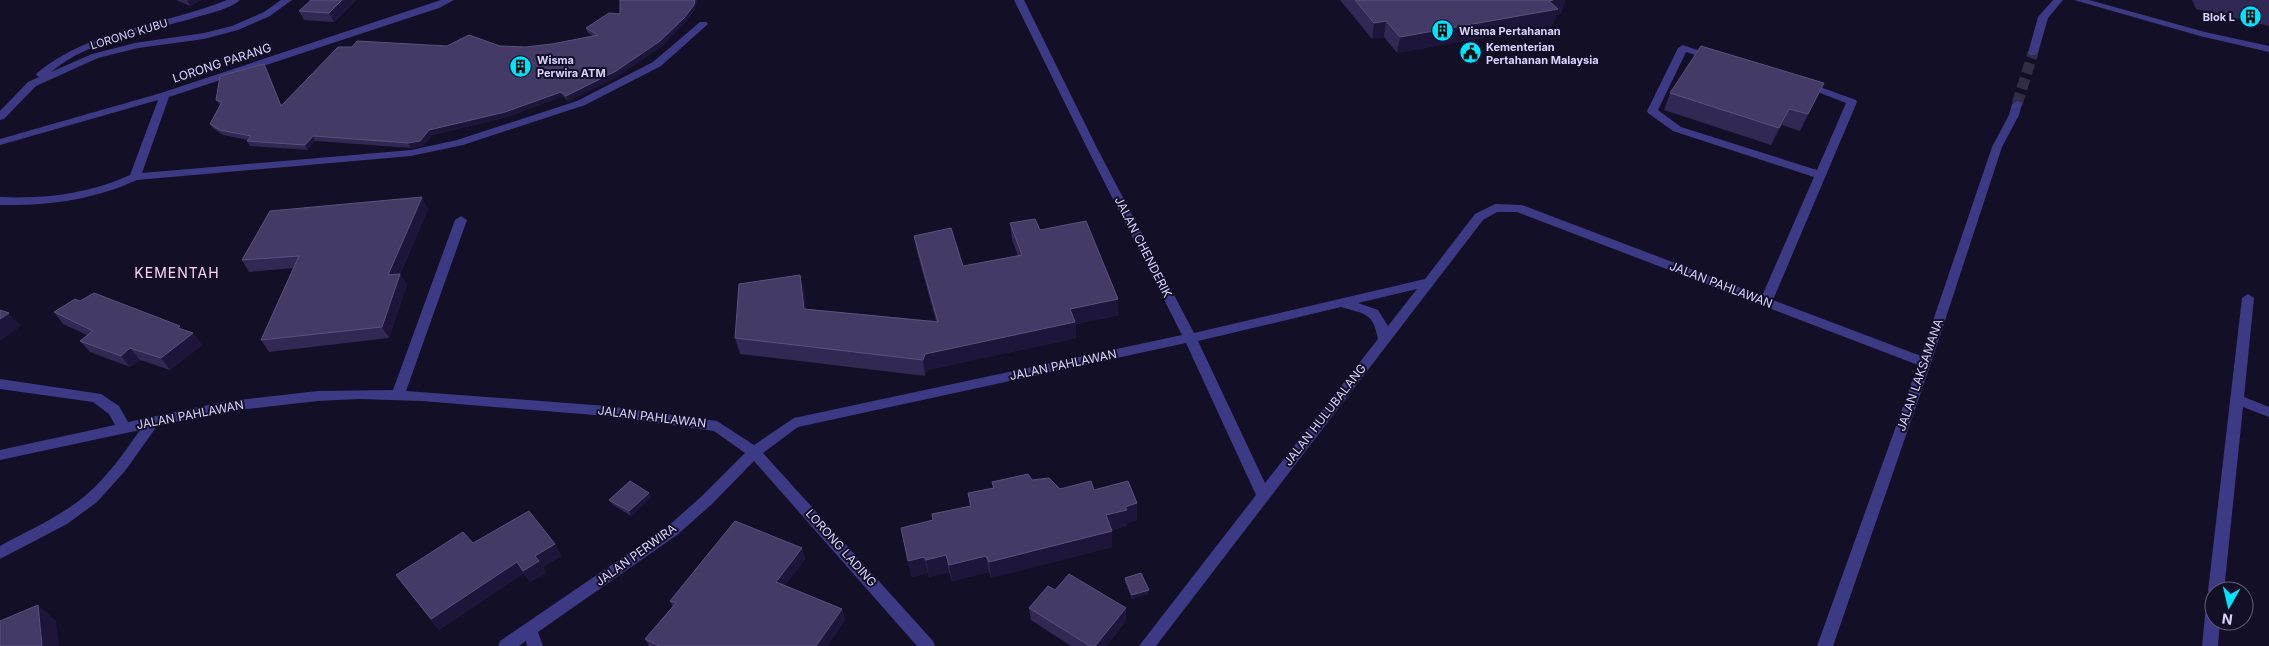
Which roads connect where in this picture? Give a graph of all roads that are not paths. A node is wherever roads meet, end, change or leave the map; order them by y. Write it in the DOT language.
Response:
graph roads {
  1 [pos="235,0"];
  2 [pos="287,0"];
  3 [pos="449,0"];
  4 [pos="1020,0"];
  5 [pos="2058,0"];
  6 [pos="2079,0"];
  7 [pos="703,24"];
  8 [pos="2269,49"];
  9 [pos="2032,53"];
  10 [pos="1720,59"];
  11 [pos="1792,81"];
  12 [pos="32,84"];
  13 [pos="165,95"];
  14 [pos="2017,104"];
  15 [pos="0,117"];
  16 [pos="0,142"];
  17 [pos="1822,175"];
  18 [pos="135,177"];
  19 [pos="0,201"];
  20 [pos="1518,208"];
  21 [pos="462,220"];
  22 [pos="1428,282"];
  23 [pos="2248,298"];
  24 [pos="1766,302"];
  25 [pos="1337,303"];
  26 [pos="1190,338"];
  27 [pos="1384,339"];
  28 [pos="1925,363"];
  29 [pos="0,384"];
  30 [pos="398,396"];
  31 [pos="2237,400"];
  32 [pos="2269,412"];
  33 [pos="153,422"];
  34 [pos="124,428"];
  35 [pos="754,452"];
  36 [pos="0,455"];
  37 [pos="1262,495"];
  38 [pos="0,553"];
  39 [pos="2217,581"];
  40 [pos="530,630"];
  41 [pos="2212,631"];
  42 [pos="506,646"];
  43 [pos="535,646"];
  44 [pos="927,646"];
  45 [pos="1147,646"];
  46 [pos="1825,646"];
  47 [pos="2210,646"];
  1 -- 12 [label="street, LORONG KUBU"];
  2 -- 12 [label="street"];
  3 -- 13 [label="street, LORONG PARANG"];
  4 -- 26 [label="street, JALAN CHENDERIK"];
  5 -- 9 [label="street"];
  6 -- 8 [label="street"];
  7 -- 18 [label="street"];
  10 -- 17 [label="street"];
  11 -- 17 [label="street"];
  12 -- 15 [label="street, LORONG KUBU"];
  13 -- 16 [label="street, LORONG PARANG"];
  13 -- 18 [label="street"];
  14 -- 28 [label="street, JALAN LAKSAMANA"];
  17 -- 24 [label="street"];
  18 -- 19 [label="street"];
  20 -- 22 [label="street, JALAN HULUBALANG"];
  20 -- 24 [label="street, JALAN PAHLAWAN"];
  21 -- 30 [label="street"];
  22 -- 25 [label="street, JALAN PAHLAWAN"];
  22 -- 27 [label="street, JALAN HULUBALANG"];
  23 -- 31 [label="street"];
  24 -- 28 [label="street, JALAN PAHLAWAN"];
  25 -- 26 [label="street, JALAN PAHLAWAN"];
  25 -- 27 [label="street"];
  26 -- 35 [label="street, JALAN PAHLAWAN"];
  26 -- 37 [label="street, JALAN CHENDERIK"];
  27 -- 37 [label="street, JALAN HULUBALANG"];
  28 -- 46 [label="street, JALAN LAKSAMANA"];
  29 -- 34 [label="street"];
  30 -- 33 [label="street, JALAN PAHLAWAN"];
  30 -- 35 [label="street, JALAN PAHLAWAN"];
  31 -- 32 [label="street"];
  31 -- 39 [label="street"];
  33 -- 34 [label="street, JALAN PAHLAWAN"];
  33 -- 38 [label="street"];
  34 -- 36 [label="street, JALAN PAHLAWAN"];
  35 -- 40 [label="street, JALAN PERWIRA"];
  35 -- 44 [label="street, LORONG LADING"];
  37 -- 45 [label="street, JALAN HULUBALANG"];
  40 -- 42 [label="street, JALAN PERWIRA"];
  40 -- 43 [label="street"];
  41 -- 47 [label="street"];
}
